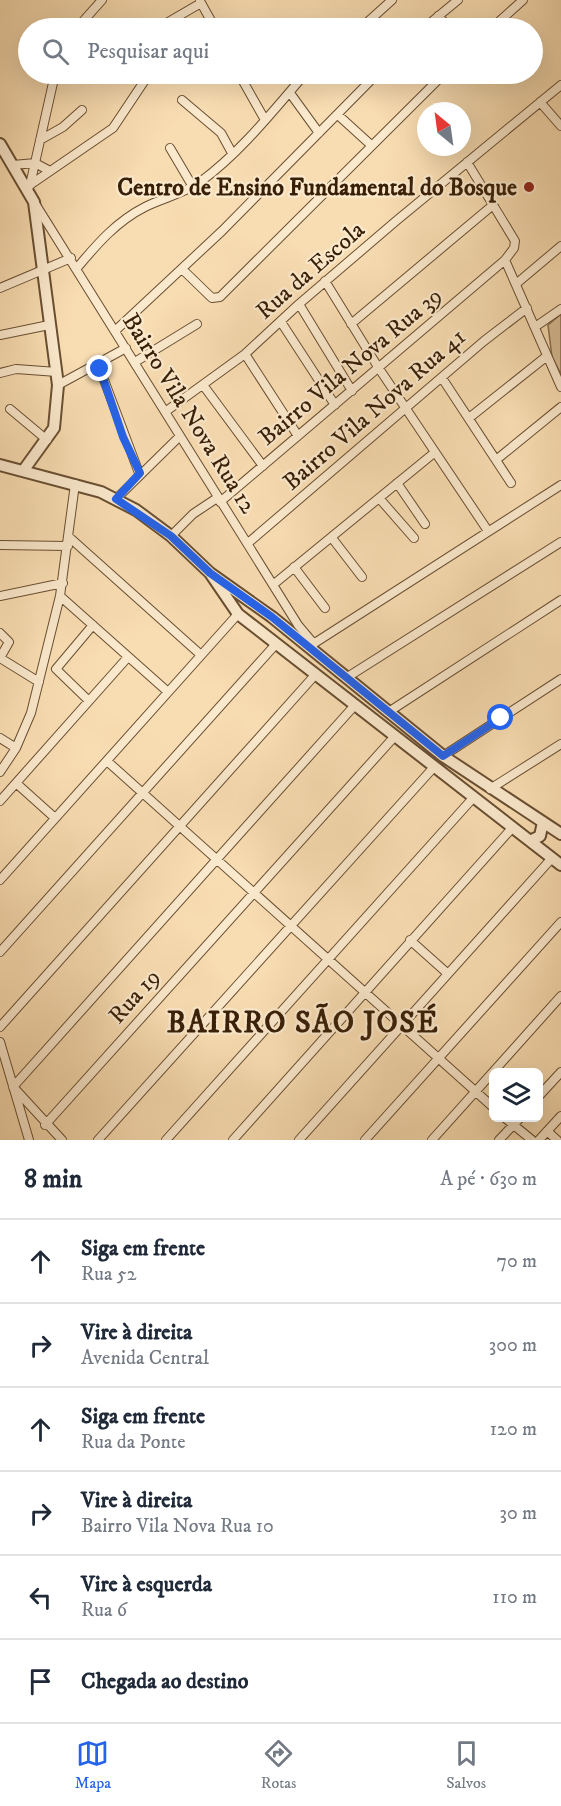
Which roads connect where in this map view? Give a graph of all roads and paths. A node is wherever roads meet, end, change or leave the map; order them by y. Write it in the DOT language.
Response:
graph roads {
  1 [pos="102,0"];
  2 [pos="392,0"];
  3 [pos="458,0"];
  4 [pos="523,0"];
  5 [pos="200,2"];
  6 [pos="438,16"];
  7 [pos="86,18"];
  8 [pos="174,18"];
  9 [pos="209,18"];
  10 [pos="372,18"];
  11 [pos="436,18"];
  12 [pos="503,18"];
  13 [pos="53,84"];
  14 [pos="142,84"];
  15 [pos="245,84"];
  16 [pos="297,84"];
  17 [pos="367,84"];
  18 [pos="434,84"];
  19 [pos="561,85"];
  20 [pos="290,93"];
  21 [pos="182,100"];
  22 [pos="540,102"];
  23 [pos="82,110"];
  24 [pos="338,115"];
  25 [pos="265,120"];
  26 [pos="561,126"];
  27 [pos="319,133"];
  28 [pos="40,140"];
  29 [pos="0,144"];
  30 [pos="371,145"];
  31 [pos="170,148"];
  32 [pos="232,153"];
  33 [pos="467,162"];
  34 [pos="35,164"];
  35 [pos="13,165"];
  36 [pos="50,171"];
  37 [pos="28,186"];
  38 [pos="193,187"];
  39 [pos="34,202"];
  40 [pos="493,205"];
  41 [pos="561,246"];
  42 [pos="71,258"];
  43 [pos="505,260"];
  44 [pos="77,268"];
  45 [pos="182,269"];
  46 [pos="43,272"];
  47 [pos="325,281"];
  48 [pos="516,284"];
  49 [pos="0,288"];
  50 [pos="299,304"];
  51 [pos="527,308"];
  52 [pos="561,309"];
  53 [pos="281,322"];
  54 [pos="196,324"];
  55 [pos="351,324"];
  56 [pos="49,325"];
  57 [pos="535,327"];
  58 [pos="116,330"];
  59 [pos="0,335"];
  60 [pos="126,348"];
  61 [pos="245,354"];
  62 [pos="547,356"];
  63 [pos="135,362"];
  64 [pos="98,364"];
  65 [pos="378,368"];
  66 [pos="57,372"];
  67 [pos="2,373"];
  68 [pos="441,378"];
  69 [pos="58,385"];
  70 [pos="203,385"];
  71 [pos="561,387"];
  72 [pos="352,391"];
  73 [pos="335,405"];
  74 [pos="561,407"];
  75 [pos="405,408"];
  76 [pos="10,410"];
  77 [pos="165,412"];
  78 [pos="469,418"];
  79 [pos="180,436"];
  80 [pos="298,436"];
  81 [pos="47,440"];
  82 [pos="434,453"];
  83 [pos="496,460"];
  84 [pos="0,465"];
  85 [pos="263,466"];
  86 [pos="23,471"];
  87 [pos="140,473"];
  88 [pos="397,483"];
  89 [pos="511,483"];
  90 [pos="75,484"];
  91 [pos="561,485"];
  92 [pos="379,498"];
  93 [pos="116,499"];
  94 [pos="219,500"];
  95 [pos="425,524"];
  96 [pos="488,531"];
  97 [pos="171,536"];
  98 [pos="332,538"];
  99 [pos="414,538"];
  100 [pos="68,542"];
  101 [pos="561,542"];
  102 [pos="248,543"];
  103 [pos="0,545"];
  104 [pos="294,567"];
  105 [pos="210,573"];
  106 [pos="362,577"];
  107 [pos="63,583"];
  108 [pos="274,584"];
  109 [pos="0,596"];
  110 [pos="60,596"];
  111 [pos="561,600"];
  112 [pos="325,608"];
  113 [pos="238,614"];
  114 [pos="272,617"];
  115 [pos="93,625"];
  116 [pos="260,632"];
  117 [pos="0,633"];
  118 [pos="276,644"];
  119 [pos="311,646"];
  120 [pos="201,655"];
  121 [pos="128,657"];
  122 [pos="315,675"];
  123 [pos="346,678"];
  124 [pos="561,679"];
  125 [pos="39,682"];
  126 [pos="168,692"];
  127 [pos="89,701"];
  128 [pos="355,705"];
  129 [pos="390,711"];
  130 [pos="395,736"];
  131 [pos="0,738"];
  132 [pos="560,745"];
  133 [pos="16,748"];
  134 [pos="443,756"];
  135 [pos="107,761"];
  136 [pos="434,767"];
  137 [pos="0,772"];
  138 [pos="16,783"];
  139 [pos="490,789"];
  140 [pos="142,793"];
  141 [pos="473,798"];
  142 [pos="0,801"];
  143 [pos="55,818"];
  144 [pos="543,822"];
  145 [pos="180,826"];
  146 [pos="513,827"];
  147 [pos="558,832"];
  148 [pos="530,841"];
  149 [pos="539,848"];
  150 [pos="216,860"];
  151 [pos="556,861"];
  152 [pos="0,880"];
  153 [pos="252,892"];
  154 [pos="561,922"];
  155 [pos="290,927"];
  156 [pos="410,940"];
  157 [pos="0,952"];
  158 [pos="327,960"];
  159 [pos="447,973"];
  160 [pos="366,993"];
  161 [pos="561,996"];
  162 [pos="402,1025"];
  163 [pos="0,1028"];
  164 [pos="0,1042"];
  165 [pos="438,1059"];
  166 [pos="561,1072"];
  167 [pos="13,1087"];
  168 [pos="475,1092"];
  169 [pos="543,1092"];
  170 [pos="489,1104"];
  171 [pos="561,1116"];
  172 [pos="510,1122"];
  173 [pos="516,1122"];
  174 [pos="45,1125"];
  175 [pos="513,1125"];
  176 [pos="547,1131"];
  177 [pos="28,1140"];
  178 [pos="62,1140"];
  179 [pos="98,1140"];
  180 [pos="166,1140"];
  181 [pos="232,1140"];
  182 [pos="299,1140"];
  183 [pos="365,1140"];
  184 [pos="432,1140"];
  185 [pos="500,1140"];
  186 [pos="532,1140"];
  187 [pos="539,1140"];
  188 [pos="556,1140"];
  1 -- 7 [label="street"];
  2 -- 10 [label="street"];
  3 -- 6 [label="street"];
  4 -- 12 [label="street"];
  5 -- 8 [label="street"];
  5 -- 9 [label="street"];
  6 -- 11 [label="street"];
  13 -- 28 [label="street"];
  14 -- 36 [label="street"];
  15 -- 25 [label="street"];
  16 -- 20 [label="street"];
  17 -- 24 [label="street"];
  18 -- 30 [label="street"];
  19 -- 22 [label="street, Rua da Escola"];
  20 -- 25 [label="street"];
  20 -- 27 [label="street"];
  21 -- 32 [label="street"];
  22 -- 26 [label="street"];
  22 -- 33 [label="street, Rua da Escola"];
  23 -- 28 [label="street"];
  24 -- 27 [label="street"];
  24 -- 30 [label="street"];
  25 -- 32 [label="street"];
  27 -- 45 [label="street"];
  28 -- 34 [label="street"];
  29 -- 35 [label="street"];
  30 -- 45 [label="street"];
  31 -- 38 [label="street"];
  32 -- 38 [label="street"];
  33 -- 40 [label="street"];
  33 -- 47 [label="street, Rua da Escola"];
  34 -- 35 [label="street"];
  34 -- 36 [label="street"];
  34 -- 37 [label="street"];
  35 -- 37 [label="street"];
  36 -- 37 [label="street"];
  37 -- 39 [label="street"];
  38 -- 44 [label="street"];
  39 -- 42 [label="street, Bairro Vila Nova Rua 12"];
  39 -- 46 [label="street"];
  40 -- 43 [label="street, Bairro Vila Nova Rua 39"];
  40 -- 55 [label="street"];
  41 -- 48 [label="street"];
  42 -- 44 [label="street, Bairro Vila Nova Rua 12"];
  42 -- 46 [label="street"];
  43 -- 48 [label="street"];
  43 -- 65 [label="street, Bairro Vila Nova Rua 39"];
  44 -- 58 [label="street, Bairro Vila Nova Rua 12"];
  45 -- 58 [label="street"];
  46 -- 49 [label="street"];
  46 -- 56 [label="street"];
  47 -- 50 [label="street, Rua da Escola"];
  47 -- 55 [label="street"];
  48 -- 51 [label="street"];
  50 -- 53 [label="street, Rua da Escola"];
  50 -- 72 [label="street"];
  51 -- 57 [label="street"];
  51 -- 68 [label="street, Bairro Vila Nova Rua 41"];
  52 -- 57 [label="street"];
  53 -- 61 [label="street, Rua da Escola"];
  53 -- 73 [label="street"];
  54 -- 63 [label="street"];
  55 -- 65 [label="street"];
  56 -- 59 [label="street"];
  56 -- 66 [label="street"];
  57 -- 62 [label="street"];
  58 -- 60 [label="street, Bairro Vila Nova Rua 12"];
  60 -- 63 [label="street, Bairro Vila Nova Rua 12"];
  60 -- 64 [label="street"];
  61 -- 70 [label="street, Rua da Escola"];
  61 -- 80 [label="street"];
  62 -- 71 [label="street"];
  62 -- 78 [label="street"];
  63 -- 77 [label="street, Bairro Vila Nova Rua 12"];
  64 -- 69 [label="street"];
  64 -- 87 [label="street"];
  65 -- 72 [label="street, Bairro Vila Nova Rua 39"];
  65 -- 75 [label="street"];
  66 -- 67 [label="street"];
  66 -- 69 [label="street"];
  68 -- 75 [label="street, Bairro Vila Nova Rua 41"];
  68 -- 78 [label="street"];
  69 -- 81 [label="street"];
  70 -- 77 [label="street, Rua da Escola"];
  70 -- 85 [label="street"];
  72 -- 73 [label="street, Bairro Vila Nova Rua 39"];
  73 -- 80 [label="street, Bairro Vila Nova Rua 39"];
  74 -- 83 [label="street"];
  75 -- 82 [label="street"];
  75 -- 102 [label="street, Bairro Vila Nova Rua 41"];
  76 -- 81 [label="street"];
  77 -- 79 [label="street, Bairro Vila Nova Rua 12"];
  78 -- 83 [label="street"];
  79 -- 87 [label="street"];
  79 -- 94 [label="street, Bairro Vila Nova Rua 12"];
  80 -- 85 [label="street, Bairro Vila Nova Rua 39"];
  81 -- 86 [label="street"];
  82 -- 88 [label="street"];
  82 -- 96 [label="street"];
  83 -- 89 [label="street"];
  84 -- 86 [label="street"];
  85 -- 94 [label="street, Bairro Vila Nova Rua 39"];
  86 -- 90 [label="street"];
  87 -- 93 [label="street"];
  88 -- 92 [label="street"];
  88 -- 95 [label="street"];
  90 -- 93 [label="street"];
  90 -- 100 [label="street"];
  91 -- 96 [label="street"];
  92 -- 98 [label="street"];
  92 -- 99 [label="street"];
  93 -- 97 [label="street"];
  94 -- 97 [label="street, Bairro Vila Nova Rua 39"];
  94 -- 102 [label="street, Bairro Vila Nova Rua 12"];
  96 -- 119 [label="street"];
  97 -- 105 [label="street"];
  98 -- 104 [label="street"];
  98 -- 106 [label="street"];
  100 -- 103 [label="street"];
  100 -- 107 [label="street"];
  100 -- 120 [label="street"];
  101 -- 123 [label="street"];
  102 -- 108 [label="street, Bairro Vila Nova Rua 12"];
  104 -- 108 [label="street"];
  104 -- 112 [label="street"];
  105 -- 113 [label="street"];
  105 -- 114 [label="street"];
  107 -- 109 [label="street"];
  107 -- 110 [label="street"];
  108 -- 119 [label="street, Bairro Vila Nova Rua 12"];
  110 -- 115 [label="street"];
  110 -- 125 [label="street"];
  111 -- 129 [label="street"];
  113 -- 116 [label="street"];
  113 -- 120 [label="street"];
  114 -- 116 [label="street"];
  114 -- 119 [label="street"];
  115 -- 121 [label="street"];
  115 -- 127 [label="street"];
  116 -- 118 [label="street"];
  117 -- 125 [label="street"];
  118 -- 122 [label="street"];
  118 -- 140 [label="street"];
  119 -- 123 [label="street"];
  120 -- 126 [label="street"];
  121 -- 126 [label="street"];
  121 -- 127 [label="street"];
  122 -- 128 [label="street"];
  122 -- 145 [label="street"];
  123 -- 129 [label="street"];
  124 -- 134 [label="street"];
  125 -- 133 [label="street"];
  126 -- 135 [label="street"];
  127 -- 138 [label="street"];
  128 -- 130 [label="street"];
  128 -- 150 [label="street"];
  129 -- 134 [label="street"];
  130 -- 136 [label="street"];
  130 -- 153 [label="street, Rua 19"];
  131 -- 133 [label="street"];
  132 -- 139 [label="street"];
  133 -- 137 [label="street"];
  134 -- 139 [label="street"];
  135 -- 140 [label="street"];
  135 -- 143 [label="street"];
  136 -- 141 [label="street"];
  136 -- 155 [label="street"];
  138 -- 142 [label="street"];
  138 -- 143 [label="street"];
  139 -- 144 [label="street"];
  140 -- 145 [label="street"];
  140 -- 157 [label="street"];
  141 -- 146 [label="street"];
  141 -- 158 [label="street"];
  143 -- 152 [label="street"];
  144 -- 147 [label="street"];
  144 -- 148 [label="street"];
  145 -- 150 [label="street"];
  145 -- 163 [label="street"];
  146 -- 148 [label="street"];
  146 -- 156 [label="street"];
  147 -- 149 [label="street"];
  148 -- 149 [label="street"];
  149 -- 151 [label="street"];
  150 -- 153 [label="street"];
  150 -- 167 [label="street"];
  151 -- 159 [label="street"];
  153 -- 155 [label="street"];
  153 -- 174 [label="street, Rua 19"];
  154 -- 165 [label="street"];
  155 -- 158 [label="street"];
  155 -- 179 [label="street"];
  156 -- 159 [label="street"];
  156 -- 160 [label="street"];
  158 -- 160 [label="street"];
  158 -- 180 [label="street"];
  159 -- 162 [label="street"];
  160 -- 162 [label="street"];
  160 -- 181 [label="street"];
  161 -- 168 [label="street"];
  162 -- 165 [label="street"];
  162 -- 182 [label="street"];
  164 -- 167 [label="street"];
  165 -- 168 [label="street"];
  165 -- 183 [label="street"];
  166 -- 169 [label="street"];
  167 -- 174 [label="street"];
  167 -- 177 [label="street"];
  168 -- 170 [label="street"];
  168 -- 184 [label="street"];
  171 -- 176 [label="street"];
  172 -- 175 [label="street"];
  173 -- 175 [label="street"];
  174 -- 178 [label="street"];
  175 -- 185 [label="street"];
  175 -- 186 [label="street"];
  176 -- 187 [label="street"];
  176 -- 188 [label="street"];
}
